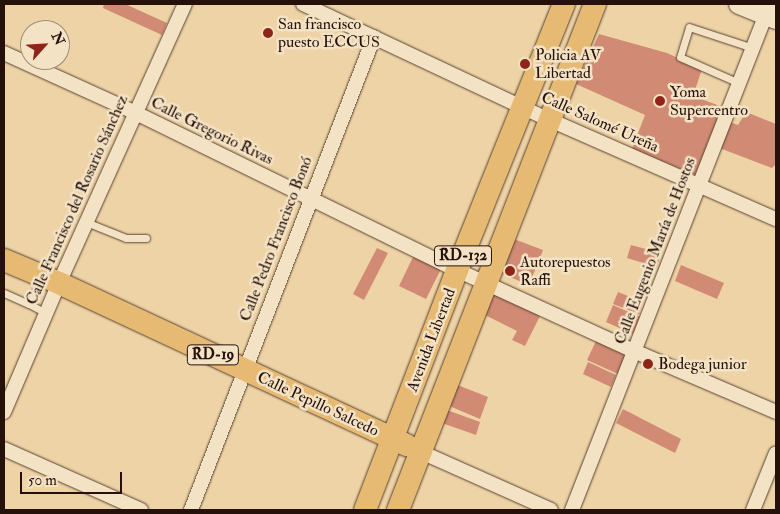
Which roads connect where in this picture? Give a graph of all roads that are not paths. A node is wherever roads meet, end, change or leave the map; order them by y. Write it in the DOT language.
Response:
graph roads {
  1 [pos="185,4"];
  2 [pos="303,4"];
  3 [pos="564,4"];
  4 [pos="594,4"];
  5 [pos="739,4"];
  6 [pos="771,12"];
  7 [pos="374,37"];
  8 [pos="753,48"];
  9 [pos="4,53"];
  10 [pos="739,83"];
  11 [pos="523,108"];
  12 [pos="136,113"];
  13 [pos="550,120"];
  14 [pos="699,185"];
  15 [pos="310,198"];
  16 [pos="776,219"];
  17 [pos="86,222"];
  18 [pos="146,238"];
  19 [pos="4,260"];
  20 [pos="457,270"];
  21 [pos="51,280"];
  22 [pos="486,284"];
  23 [pos="4,293"];
  24 [pos="29,304"];
  25 [pos="46,313"];
  26 [pos="634,351"];
  27 [pos="244,369"];
  28 [pos="4,412"];
  29 [pos="776,412"];
  30 [pos="393,439"];
  31 [pos="4,449"];
  32 [pos="421,452"];
  33 [pos="776,452"];
  34 [pos="142,510"];
  35 [pos="191,510"];
  36 [pos="365,510"];
  37 [pos="398,510"];
  38 [pos="551,510"];
  39 [pos="572,510"];
  40 [pos="753,510"];
  1 -- 12 [label="street, Calle Francisco del Rosario Sánchez"];
  2 -- 7 [label="street, Calle Salomé Ureña"];
  3 -- 11 [label="main road, Avenida Libertad / RD-132"];
  4 -- 13 [label="main road, Avenida Libertad / RD-132"];
  5 -- 6 [label="street"];
  6 -- 8 [label="street, Calle Eugenio María de Hostos"];
  7 -- 11 [label="street, Calle Salomé Ureña"];
  7 -- 15 [label="street, Calle Pedro Francisco Bonó"];
  8 -- 10 [label="street, Calle Eugenio María de Hostos"];
  8 -- 10 [label="lane"];
  9 -- 12 [label="street, Calle Gregorio Rivas"];
  10 -- 14 [label="street, Calle Eugenio María de Hostos"];
  11 -- 13 [label="street, Calle Salomé Ureña"];
  11 -- 20 [label="main road, Avenida Libertad / RD-132"];
  12 -- 15 [label="street, Calle Gregorio Rivas"];
  12 -- 17 [label="street, Calle Francisco del Rosario Sánchez"];
  13 -- 14 [label="street, Calle Salomé Ureña"];
  13 -- 22 [label="main road, Avenida Libertad / RD-132"];
  14 -- 16 [label="street, Calle Salomé Ureña"];
  14 -- 26 [label="street, Calle Eugenio María de Hostos"];
  15 -- 20 [label="street, Calle Gregorio Rivas"];
  15 -- 27 [label="street, Calle Pedro Francisco Bonó"];
  17 -- 18 [label="lane"];
  17 -- 21 [label="street, Calle Francisco del Rosario Sánchez"];
  19 -- 21 [label="main road, Calle Pepillo Salcedo / RD-19"];
  20 -- 22 [label="street, Calle Gregorio Rivas"];
  20 -- 30 [label="main road, Avenida Libertad / RD-132"];
  21 -- 24 [label="lane"];
  21 -- 25 [label="street, Calle Francisco del Rosario Sánchez"];
  21 -- 27 [label="main road, Calle Pepillo Salcedo / RD-19"];
  22 -- 26 [label="street"];
  22 -- 32 [label="main road, Avenida Libertad / RD-132"];
  23 -- 24 [label="lane"];
  24 -- 25 [label="lane"];
  25 -- 28 [label="street, Calle Francisco del Rosario Sánchez"];
  26 -- 29 [label="street"];
  26 -- 39 [label="street, Calle Eugenio María de Hostos"];
  27 -- 30 [label="main road, Calle Pepillo Salcedo / RD-19"];
  27 -- 35 [label="street, Calle Pedro Francisco Bonó"];
  30 -- 32 [label="main road, Calle Pepillo Salcedo / RD-19"];
  30 -- 36 [label="main road, Avenida Libertad / RD-132"];
  31 -- 34 [label="street"];
  32 -- 37 [label="main road, Avenida Libertad / RD-132"];
  32 -- 38 [label="street, Calle Pepillo Salcedo"];
  33 -- 40 [label="street"];
}
